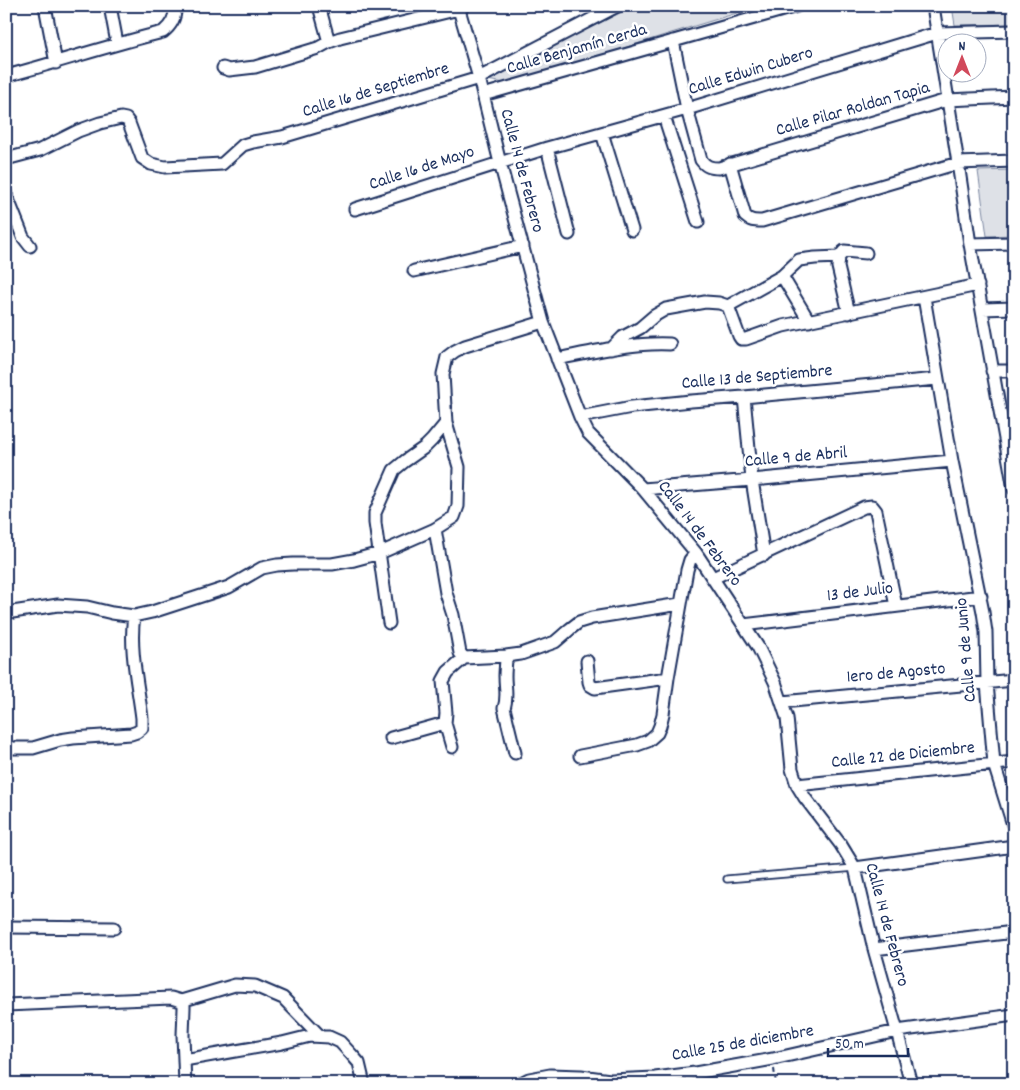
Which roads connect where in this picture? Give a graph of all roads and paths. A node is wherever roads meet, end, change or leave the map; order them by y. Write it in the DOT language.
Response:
graph roads {
  1 [pos="45,6"];
  2 [pos="110,6"];
  3 [pos="175,6"];
  4 [pos="319,6"];
  5 [pos="618,6"];
  6 [pos="797,6"];
  7 [pos="933,6"];
  8 [pos="460,7"];
  9 [pos="1014,30"];
  10 [pos="937,33"];
  11 [pos="673,41"];
  12 [pos="330,42"];
  13 [pos="117,43"];
  14 [pos="56,63"];
  15 [pos="223,68"];
  16 [pos="6,76"];
  17 [pos="479,78"];
  18 [pos="483,95"];
  19 [pos="1014,97"];
  20 [pos="947,100"];
  21 [pos="687,109"];
  22 [pos="664,116"];
  23 [pos="602,132"];
  24 [pos="547,148"];
  25 [pos="6,159"];
  26 [pos="1014,160"];
  27 [pos="500,162"];
  28 [pos="958,163"];
  29 [pos="730,164"];
  30 [pos="6,194"];
  31 [pos="355,210"];
  32 [pos="698,222"];
  33 [pos="632,230"];
  34 [pos="569,234"];
  35 [pos="1014,243"];
  36 [pos="970,244"];
  37 [pos="30,246"];
  38 [pos="523,246"];
  39 [pos="866,253"];
  40 [pos="839,257"];
  41 [pos="414,271"];
  42 [pos="782,276"];
  43 [pos="978,285"];
  44 [pos="924,297"];
  45 [pos="728,306"];
  46 [pos="1014,308"];
  47 [pos="982,310"];
  48 [pos="849,313"];
  49 [pos="809,321"];
  50 [pos="543,322"];
  51 [pos="670,344"];
  52 [pos="611,349"];
  53 [pos="557,359"];
  54 [pos="1014,370"];
  55 [pos="992,371"];
  56 [pos="937,379"];
  57 [pos="744,397"];
  58 [pos="580,417"];
  59 [pos="446,423"];
  60 [pos="952,461"];
  61 [pos="1011,463"];
  62 [pos="752,480"];
  63 [pos="643,489"];
  64 [pos="1014,489"];
  65 [pos="435,528"];
  66 [pos="380,553"];
  67 [pos="696,553"];
  68 [pos="764,555"];
  69 [pos="713,578"];
  70 [pos="981,596"];
  71 [pos="680,604"];
  72 [pos="896,606"];
  73 [pos="6,612"];
  74 [pos="134,616"];
  75 [pos="389,622"];
  76 [pos="743,625"];
  77 [pos="506,656"];
  78 [pos="464,658"];
  79 [pos="587,661"];
  80 [pos="668,678"];
  81 [pos="1014,680"];
  82 [pos="987,683"];
  83 [pos="782,702"];
  84 [pos="445,723"];
  85 [pos="391,738"];
  86 [pos="452,747"];
  87 [pos="6,748"];
  88 [pos="515,753"];
  89 [pos="580,756"];
  90 [pos="1014,762"];
  91 [pos="994,764"];
  92 [pos="797,785"];
  93 [pos="1014,828"];
  94 [pos="1014,846"];
  95 [pos="855,868"];
  96 [pos="727,879"];
  97 [pos="6,927"];
  98 [pos="114,928"];
  99 [pos="1014,932"];
  100 [pos="874,949"];
  101 [pos="181,1001"];
  102 [pos="6,1005"];
  103 [pos="1014,1015"];
  104 [pos="897,1031"];
  105 [pos="320,1036"];
  106 [pos="773,1059"];
  107 [pos="184,1060"];
  108 [pos="185,1084"];
  109 [pos="364,1084"];
  110 [pos="519,1084"];
  111 [pos="776,1084"];
  112 [pos="911,1084"];
  1 -- 14 [label="street"];
  2 -- 13 [label="street"];
  3 -- 13 [label="street"];
  4 -- 12 [label="street"];
  5 -- 17 [label="street, Calle 16 de Septiembre"];
  6 -- 11 [label="street, Calle Benjamín Cerda"];
  7 -- 10 [label="street"];
  8 -- 12 [label="street"];
  8 -- 17 [label="street, Calle 14 de Febrero"];
  9 -- 10 [label="street, Calle Edwin Cubero"];
  10 -- 20 [label="street"];
  10 -- 21 [label="street, Calle Edwin Cubero"];
  11 -- 18 [label="street, Calle Benjamín Cerda"];
  11 -- 21 [label="street"];
  12 -- 15 [label="street"];
  13 -- 14 [label="street"];
  14 -- 16 [label="street"];
  17 -- 18 [label="street, Calle 14 de Febrero"];
  17 -- 25 [label="street, Calle 16 de Septiembre"];
  18 -- 27 [label="street, Calle 14 de Febrero"];
  19 -- 20 [label="street, Calle Pilar Roldan Tapia"];
  20 -- 28 [label="street"];
  20 -- 29 [label="street, Calle Pilar Roldan Tapia"];
  21 -- 22 [label="street, Calle Edwin Cubero"];
  21 -- 29 [label="street, Calle Pilar Roldan Tapia"];
  22 -- 23 [label="street, Calle Edwin Cubero"];
  22 -- 32 [label="street"];
  23 -- 24 [label="street, Calle Edwin Cubero"];
  23 -- 33 [label="street"];
  24 -- 27 [label="street, Calle Edwin Cubero"];
  24 -- 34 [label="street"];
  26 -- 28 [label="street"];
  27 -- 31 [label="street, Calle 16 de Mayo"];
  27 -- 38 [label="street, Calle 14 de Febrero"];
  28 -- 29 [label="street"];
  28 -- 36 [label="street"];
  30 -- 37 [label="street"];
  35 -- 36 [label="street"];
  36 -- 43 [label="street"];
  38 -- 41 [label="street"];
  38 -- 50 [label="street, Calle 14 de Febrero"];
  39 -- 40 [label="street"];
  40 -- 42 [label="street"];
  40 -- 48 [label="street"];
  42 -- 45 [label="street"];
  42 -- 49 [label="street"];
  43 -- 44 [label="street"];
  43 -- 47 [label="street"];
  44 -- 48 [label="street"];
  44 -- 56 [label="street, Calle 9 de Junio"];
  45 -- 49 [label="street"];
  45 -- 52 [label="street"];
  46 -- 47 [label="street"];
  47 -- 55 [label="street"];
  48 -- 49 [label="street"];
  50 -- 53 [label="street, Calle 14 de Febrero"];
  50 -- 59 [label="street"];
  51 -- 52 [label="street"];
  52 -- 53 [label="street"];
  53 -- 58 [label="street, Calle 14 de Febrero"];
  54 -- 55 [label="street"];
  55 -- 61 [label="street"];
  56 -- 57 [label="street, Calle 13 de Septiembre"];
  56 -- 60 [label="street, Calle 9 de Junio"];
  57 -- 58 [label="street, Calle 13 de Septiembre"];
  57 -- 62 [label="street"];
  58 -- 63 [label="street, Calle 14 de Febrero"];
  59 -- 65 [label="street"];
  59 -- 66 [label="street"];
  60 -- 62 [label="street, Calle 9 de Abril"];
  60 -- 70 [label="street, Calle 9 de Junio"];
  61 -- 64 [label="street"];
  62 -- 63 [label="street, Calle 9 de Abril"];
  62 -- 68 [label="street"];
  63 -- 67 [label="street, Calle 14 de Febrero"];
  65 -- 66 [label="street"];
  65 -- 78 [label="street"];
  66 -- 74 [label="street"];
  66 -- 75 [label="street"];
  67 -- 69 [label="street, Calle 14 de Febrero"];
  67 -- 71 [label="street"];
  68 -- 69 [label="street"];
  68 -- 72 [label="street"];
  69 -- 76 [label="street, Calle 14 de Febrero"];
  70 -- 72 [label="street, 13 de Julio"];
  70 -- 82 [label="street, Calle 9 de Junio"];
  71 -- 77 [label="street"];
  71 -- 80 [label="street"];
  72 -- 76 [label="street, 13 de Julio"];
  73 -- 74 [label="street"];
  74 -- 87 [label="street"];
  76 -- 83 [label="street, Calle 14 de Febrero"];
  77 -- 78 [label="street"];
  77 -- 88 [label="street"];
  78 -- 84 [label="street"];
  79 -- 80 [label="street"];
  80 -- 89 [label="street"];
  81 -- 82 [label="street, 1ero de Agosto"];
  82 -- 83 [label="street, 1ero de Agosto"];
  82 -- 91 [label="street, Calle 9 de Junio"];
  83 -- 92 [label="street, Calle 14 de Febrero"];
  84 -- 85 [label="street"];
  84 -- 86 [label="street"];
  90 -- 91 [label="street, Calle 22 de Diciembre"];
  91 -- 92 [label="street, Calle 22 de Diciembre"];
  91 -- 93 [label="street, Calle 9 de Junio"];
  92 -- 95 [label="street, Calle 14 de Febrero"];
  94 -- 95 [label="street"];
  95 -- 96 [label="lane"];
  95 -- 100 [label="street, Calle 14 de Febrero"];
  97 -- 98 [label="street"];
  99 -- 100 [label="street"];
  100 -- 104 [label="street, Calle 14 de Febrero"];
  101 -- 102 [label="street"];
  101 -- 105 [label="street"];
  101 -- 107 [label="street"];
  103 -- 104 [label="street, Calle 25 de diciembre"];
  104 -- 106 [label="street, Calle 25 de diciembre"];
  104 -- 112 [label="street, Calle 14 de Febrero"];
  105 -- 107 [label="street"];
  105 -- 109 [label="street"];
  106 -- 110 [label="street, Calle 25 de diciembre"];
  106 -- 111 [label="path"];
  107 -- 108 [label="street"];
}
